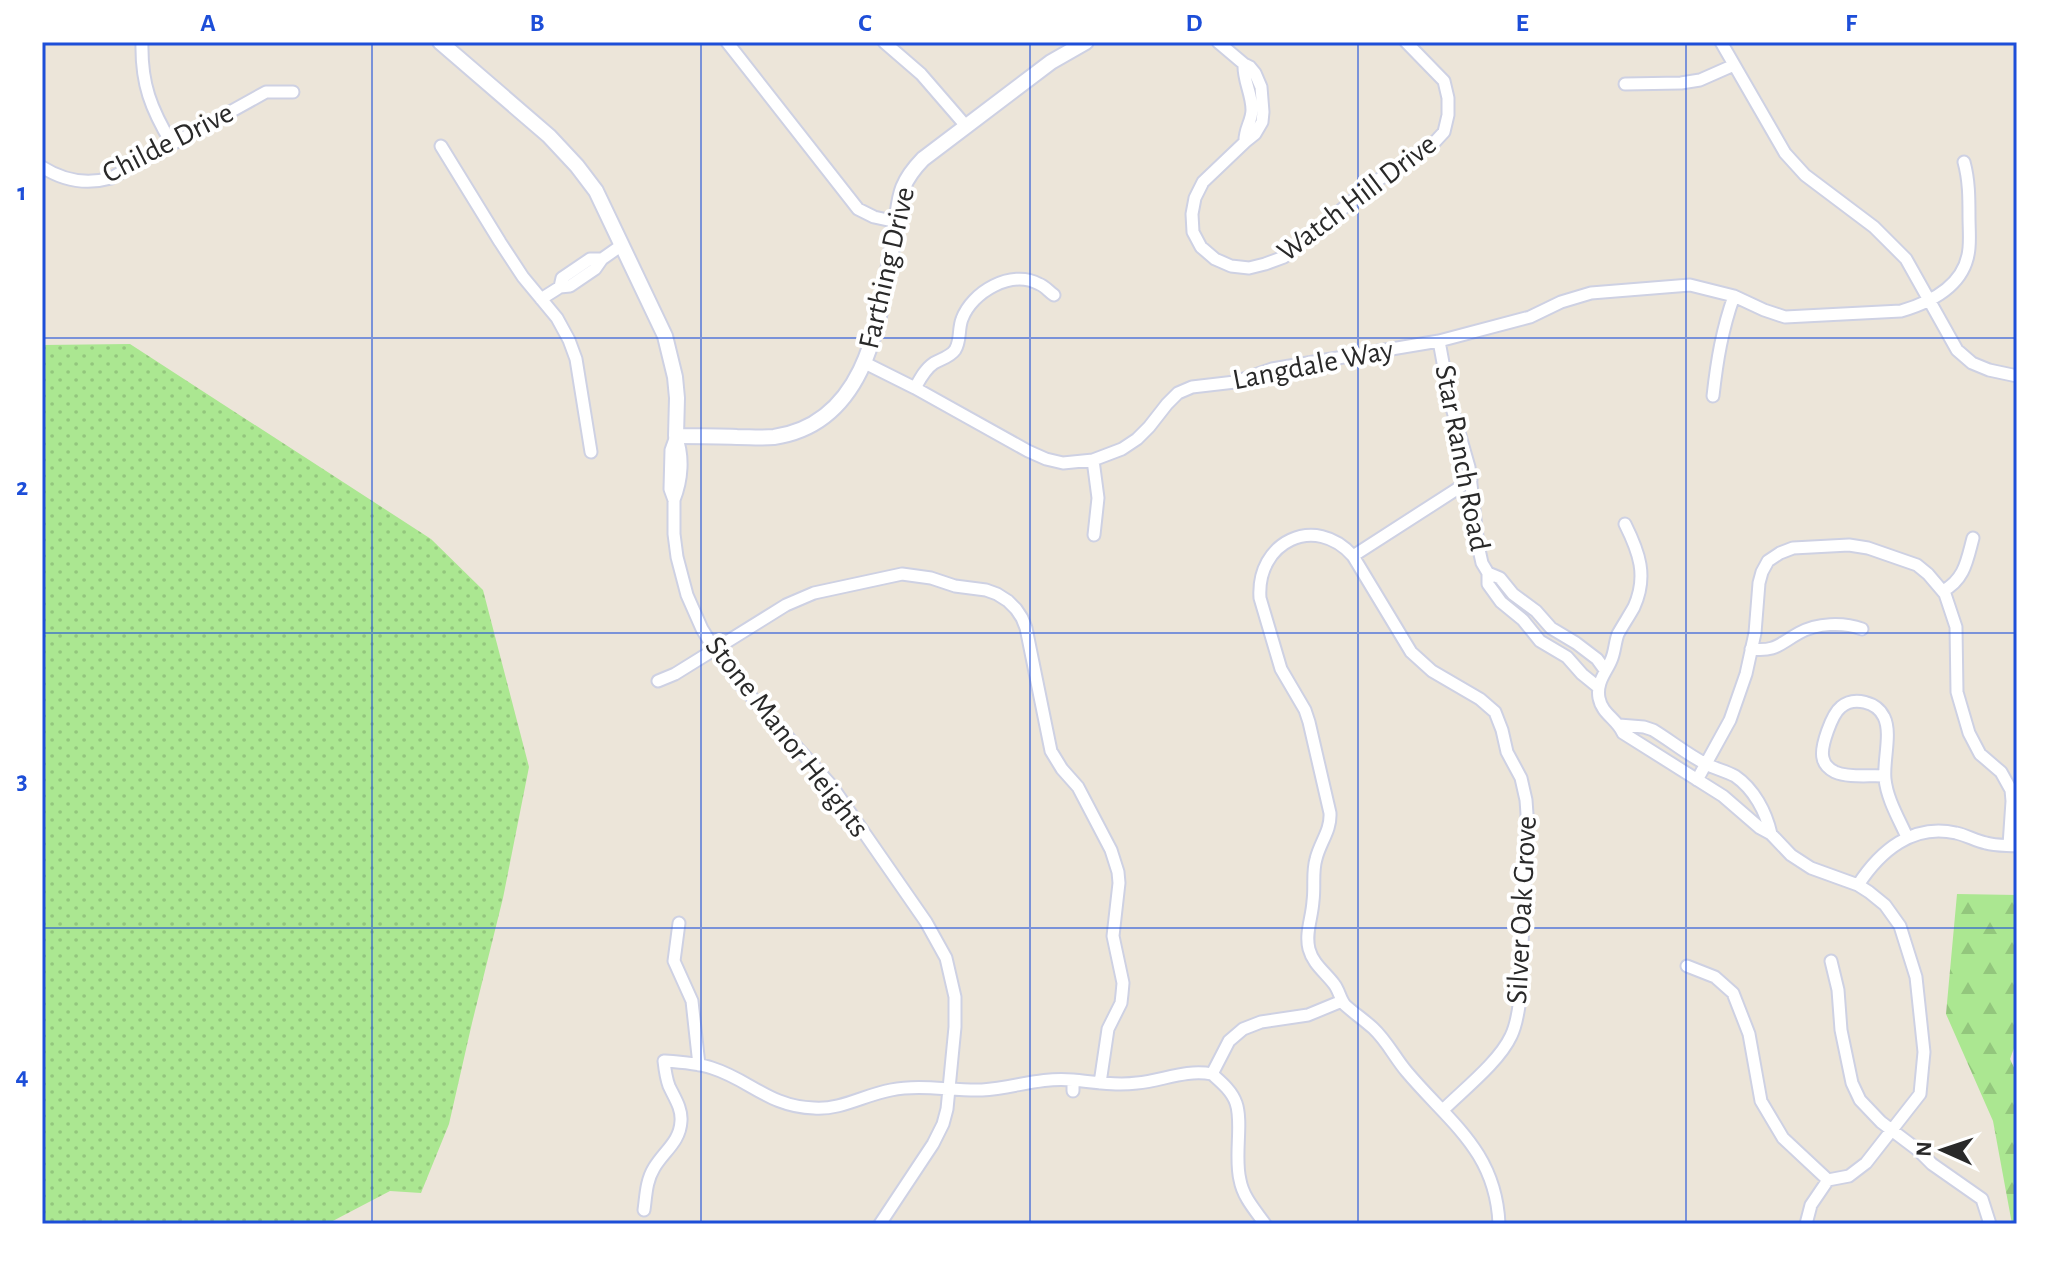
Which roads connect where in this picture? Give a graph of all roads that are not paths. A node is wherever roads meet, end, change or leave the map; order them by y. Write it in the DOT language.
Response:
graph roads {
  1 [pos="142,42"];
  2 [pos="440,42"];
  3 [pos="727,42"];
  4 [pos="884,42"];
  5 [pos="1086,42"];
  6 [pos="1218,42"];
  7 [pos="1406,42"];
  8 [pos="1721,42"];
  9 [pos="1734,65"];
  10 [pos="1625,84"];
  11 [pos="293,92"];
  12 [pos="966,126"];
  13 [pos="172,144"];
  14 [pos="441,146"];
  15 [pos="1964,162"];
  16 [pos="42,167"];
  17 [pos="897,222"];
  18 [pos="622,245"];
  19 [pos="1054,295"];
  20 [pos="1734,296"];
  21 [pos="541,299"];
  22 [pos="1930,300"];
  23 [pos="1439,341"];
  24 [pos="865,363"];
  25 [pos="2017,376"];
  26 [pos="915,388"];
  27 [pos="1713,396"];
  28 [pos="676,436"];
  29 [pos="591,452"];
  30 [pos="1093,460"];
  31 [pos="1471,480"];
  32 [pos="1625,524"];
  33 [pos="1094,535"];
  34 [pos="1973,538"];
  35 [pos="1353,556"];
  36 [pos="1488,573"];
  37 [pos="1943,591"];
  38 [pos="1862,629"];
  39 [pos="1576,643"];
  40 [pos="1751,649"];
  41 [pos="715,650"];
  42 [pos="1567,657"];
  43 [pos="1605,670"];
  44 [pos="658,681"];
  45 [pos="1598,687"];
  46 [pos="1619,725"];
  47 [pos="1706,764"];
  48 [pos="1884,776"];
  49 [pos="1697,780"];
  50 [pos="1771,834"];
  51 [pos="1907,837"];
  52 [pos="2013,846"];
  53 [pos="1858,885"];
  54 [pos="679,923"];
  55 [pos="1831,961"];
  56 [pos="1687,966"];
  57 [pos="1342,1001"];
  58 [pos="699,1065"];
  59 [pos="1212,1074"];
  60 [pos="1100,1083"];
  61 [pos="950,1088"];
  62 [pos="1443,1110"];
  63 [pos="1892,1130"];
  64 [pos="1828,1180"];
  65 [pos="644,1210"];
  66 [pos="880,1224"];
  67 [pos="1265,1224"];
  68 [pos="1499,1224"];
  69 [pos="1806,1224"];
  70 [pos="1990,1224"];
  1 -- 13 [label="street"];
  2 -- 18 [label="street"];
  3 -- 17 [label="street"];
  4 -- 12 [label="street"];
  5 -- 12 [label="street, Farthing Drive"];
  6 -- 7 [label="street, Watch Hill Drive"];
  8 -- 9 [label="street"];
  9 -- 10 [label="street"];
  9 -- 22 [label="street"];
  11 -- 13 [label="street, Childe Drive"];
  12 -- 17 [label="street, Farthing Drive"];
  13 -- 16 [label="street, Childe Drive"];
  14 -- 21 [label="street"];
  15 -- 22 [label="street, Langdale Way"];
  17 -- 24 [label="street, Farthing Drive"];
  18 -- 21 [label="street"];
  18 -- 28 [label="street"];
  19 -- 26 [label="street"];
  20 -- 22 [label="street, Langdale Way"];
  20 -- 23 [label="street, Langdale Way"];
  20 -- 27 [label="street"];
  21 -- 29 [label="street"];
  22 -- 25 [label="street"];
  23 -- 30 [label="street, Langdale Way"];
  23 -- 31 [label="street, Star Ranch Road"];
  24 -- 26 [label="street, Langdale Way"];
  24 -- 28 [label="street, Farthing Drive"];
  26 -- 30 [label="street, Langdale Way"];
  28 -- 41 [label="street, Stone Manor Heights"];
  30 -- 33 [label="street"];
  31 -- 35 [label="street"];
  31 -- 36 [label="street, Star Ranch Road"];
  32 -- 43 [label="street"];
  34 -- 37 [label="street"];
  35 -- 57 [label="street, Silver Oak Grove"];
  35 -- 62 [label="street, Silver Oak Grove"];
  36 -- 39 [label="street, Star Ranch Road"];
  36 -- 42 [label="street, Star Ranch Road"];
  37 -- 40 [label="street"];
  37 -- 52 [label="street"];
  38 -- 40 [label="street"];
  39 -- 42 [label="street"];
  39 -- 43 [label="street, Star Ranch Road"];
  40 -- 47 [label="street"];
  41 -- 44 [label="street"];
  41 -- 60 [label="street"];
  41 -- 61 [label="street, Stone Manor Heights"];
  42 -- 45 [label="street, Star Ranch Road"];
  43 -- 45 [label="street"];
  45 -- 46 [label="street, Star Ranch Road"];
  46 -- 47 [label="street, Star Ranch Road"];
  46 -- 49 [label="street, Star Ranch Road"];
  47 -- 49 [label="street"];
  47 -- 50 [label="street, Star Ranch Road"];
  48 -- 48 [label="street"];
  48 -- 51 [label="street"];
  49 -- 50 [label="street, Star Ranch Road"];
  50 -- 53 [label="street, Star Ranch Road"];
  51 -- 52 [label="street"];
  51 -- 53 [label="street"];
  53 -- 63 [label="street, Star Ranch Road"];
  54 -- 58 [label="street"];
  55 -- 63 [label="street"];
  56 -- 64 [label="street"];
  57 -- 59 [label="street"];
  57 -- 62 [label="street, Silver Oak Grove"];
  58 -- 61 [label="street"];
  58 -- 65 [label="street"];
  59 -- 60 [label="street"];
  59 -- 67 [label="street"];
  60 -- 61 [label="street"];
  61 -- 66 [label="street, Stone Manor Heights"];
  62 -- 68 [label="street, Silver Oak Grove"];
  63 -- 64 [label="street, Star Ranch Road"];
  63 -- 70 [label="street"];
  64 -- 69 [label="street"];
}
